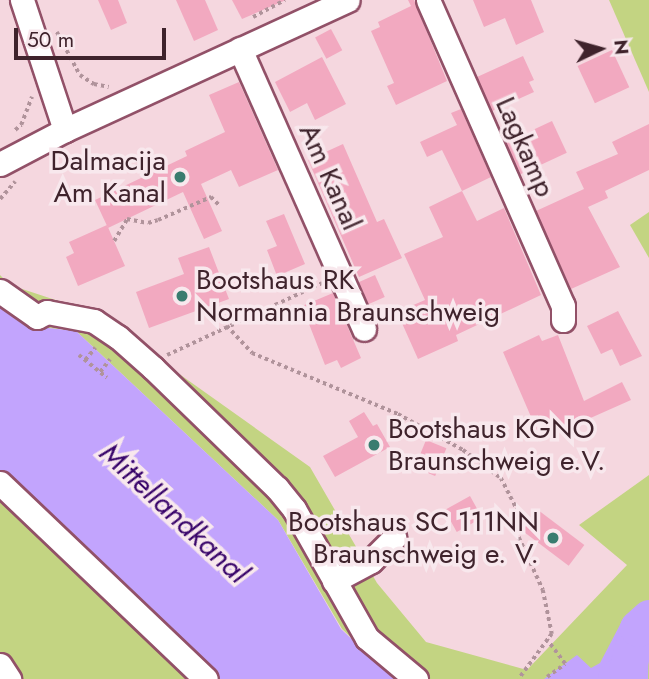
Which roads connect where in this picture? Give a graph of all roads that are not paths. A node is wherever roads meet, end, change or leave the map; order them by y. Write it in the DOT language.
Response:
graph roads {
  1 [pos="22,0"];
  2 [pos="347,0"];
  3 [pos="428,0"];
  4 [pos="240,49"];
  5 [pos="65,130"];
  6 [pos="0,164"];
  7 [pos="0,291"];
  8 [pos="563,320"];
  9 [pos="364,329"];
  10 [pos="0,483"];
  11 [pos="394,538"];
  12 [pos="334,581"];
  13 [pos="0,665"];
  14 [pos="9,679"];
  15 [pos="206,679"];
  16 [pos="416,679"];
  1 -- 5 [label="street"];
  2 -- 4 [label="street"];
  3 -- 8 [label="street, Lagkamp"];
  4 -- 5 [label="street"];
  4 -- 9 [label="street, Am Kanal"];
  5 -- 6 [label="street"];
  7 -- 12 [label="street"];
  10 -- 15 [label="street"];
  11 -- 12 [label="street"];
  12 -- 16 [label="street"];
  13 -- 14 [label="street"];
}
